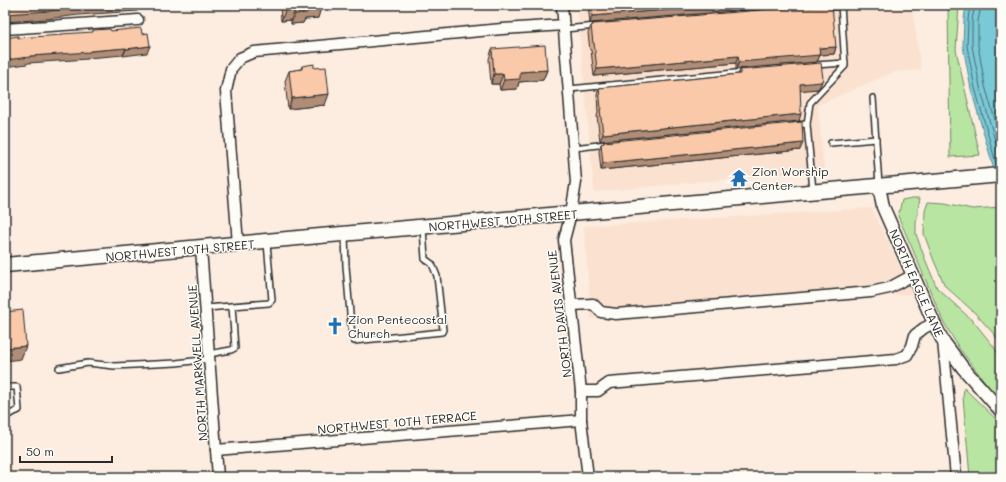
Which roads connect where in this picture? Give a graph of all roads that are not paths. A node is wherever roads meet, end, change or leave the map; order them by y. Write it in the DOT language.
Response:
graph roads {
  1 [pos="562,5"];
  2 [pos="841,6"];
  3 [pos="817,8"];
  4 [pos="138,20"];
  5 [pos="604,25"];
  6 [pos="564,27"];
  7 [pos="5,29"];
  8 [pos="845,62"];
  9 [pos="806,66"];
  10 [pos="750,72"];
  11 [pos="569,89"];
  12 [pos="872,98"];
  13 [pos="807,124"];
  14 [pos="792,125"];
  15 [pos="876,139"];
  16 [pos="831,143"];
  17 [pos="612,144"];
  18 [pos="574,148"];
  19 [pos="1001,175"];
  20 [pos="879,186"];
  21 [pos="814,192"];
  22 [pos="571,213"];
  23 [pos="423,227"];
  24 [pos="346,234"];
  25 [pos="267,242"];
  26 [pos="238,244"];
  27 [pos="201,248"];
  28 [pos="5,265"];
  29 [pos="913,275"];
  30 [pos="572,305"];
  31 [pos="232,306"];
  32 [pos="206,308"];
  33 [pos="934,323"];
  34 [pos="943,341"];
  35 [pos="209,356"];
  36 [pos="59,368"];
  37 [pos="5,387"];
  38 [pos="581,391"];
  39 [pos="1001,411"];
  40 [pos="5,416"];
  41 [pos="581,420"];
  42 [pos="216,450"];
  43 [pos="218,477"];
  44 [pos="588,477"];
  45 [pos="956,477"];
  1 -- 6 [label="street, NORTH DAVIS AVENUE"];
  2 -- 3 [label="lane"];
  2 -- 8 [label="lane"];
  4 -- 7 [label="street"];
  5 -- 6 [label="lane"];
  6 -- 11 [label="street, NORTH DAVIS AVENUE"];
  6 -- 26 [label="street"];
  8 -- 9 [label="lane"];
  8 -- 13 [label="lane"];
  10 -- 11 [label="lane"];
  11 -- 18 [label="street, NORTH DAVIS AVENUE"];
  12 -- 15 [label="lane"];
  13 -- 14 [label="lane"];
  13 -- 21 [label="lane"];
  15 -- 16 [label="lane"];
  15 -- 20 [label="lane"];
  17 -- 18 [label="lane"];
  18 -- 22 [label="street, NORTH DAVIS AVENUE"];
  19 -- 20 [label="main road, NORTHWEST 10TH STREET"];
  20 -- 21 [label="main road, NORTHWEST 10TH STREET"];
  20 -- 29 [label="street, NORTH EAGLE LANE"];
  21 -- 22 [label="main road, NORTHWEST 10TH STREET"];
  22 -- 23 [label="main road, NORTHWEST 10TH STREET"];
  22 -- 30 [label="street, NORTH DAVIS AVENUE"];
  23 -- 24 [label="main road, NORTHWEST 10TH STREET"];
  23 -- 24 [label="lane"];
  24 -- 25 [label="main road, NORTHWEST 10TH STREET"];
  25 -- 26 [label="main road, NORTHWEST 10TH STREET"];
  25 -- 31 [label="lane"];
  26 -- 27 [label="main road, NORTHWEST 10TH STREET"];
  27 -- 28 [label="main road, NORTHWEST 10TH STREET"];
  27 -- 32 [label="street, NORTH MARKWELL AVENUE"];
  29 -- 30 [label="street"];
  29 -- 33 [label="street, NORTH EAGLE LANE"];
  30 -- 38 [label="street, NORTH DAVIS AVENUE"];
  31 -- 32 [label="lane"];
  31 -- 35 [label="lane"];
  32 -- 35 [label="street, NORTH MARKWELL AVENUE"];
  33 -- 34 [label="street, NORTH EAGLE LANE"];
  33 -- 38 [label="street"];
  34 -- 39 [label="street"];
  34 -- 45 [label="street, NORTH EAGLE LANE"];
  35 -- 36 [label="lane"];
  35 -- 42 [label="street, NORTH MARKWELL AVENUE"];
  37 -- 40 [label="lane"];
  38 -- 41 [label="street, NORTH DAVIS AVENUE"];
  41 -- 42 [label="street, NORTHWEST 10TH TERRACE"];
  41 -- 44 [label="street, NORTH DAVIS AVENUE"];
  42 -- 43 [label="street, NORTH MARKWELL AVENUE"];
}
